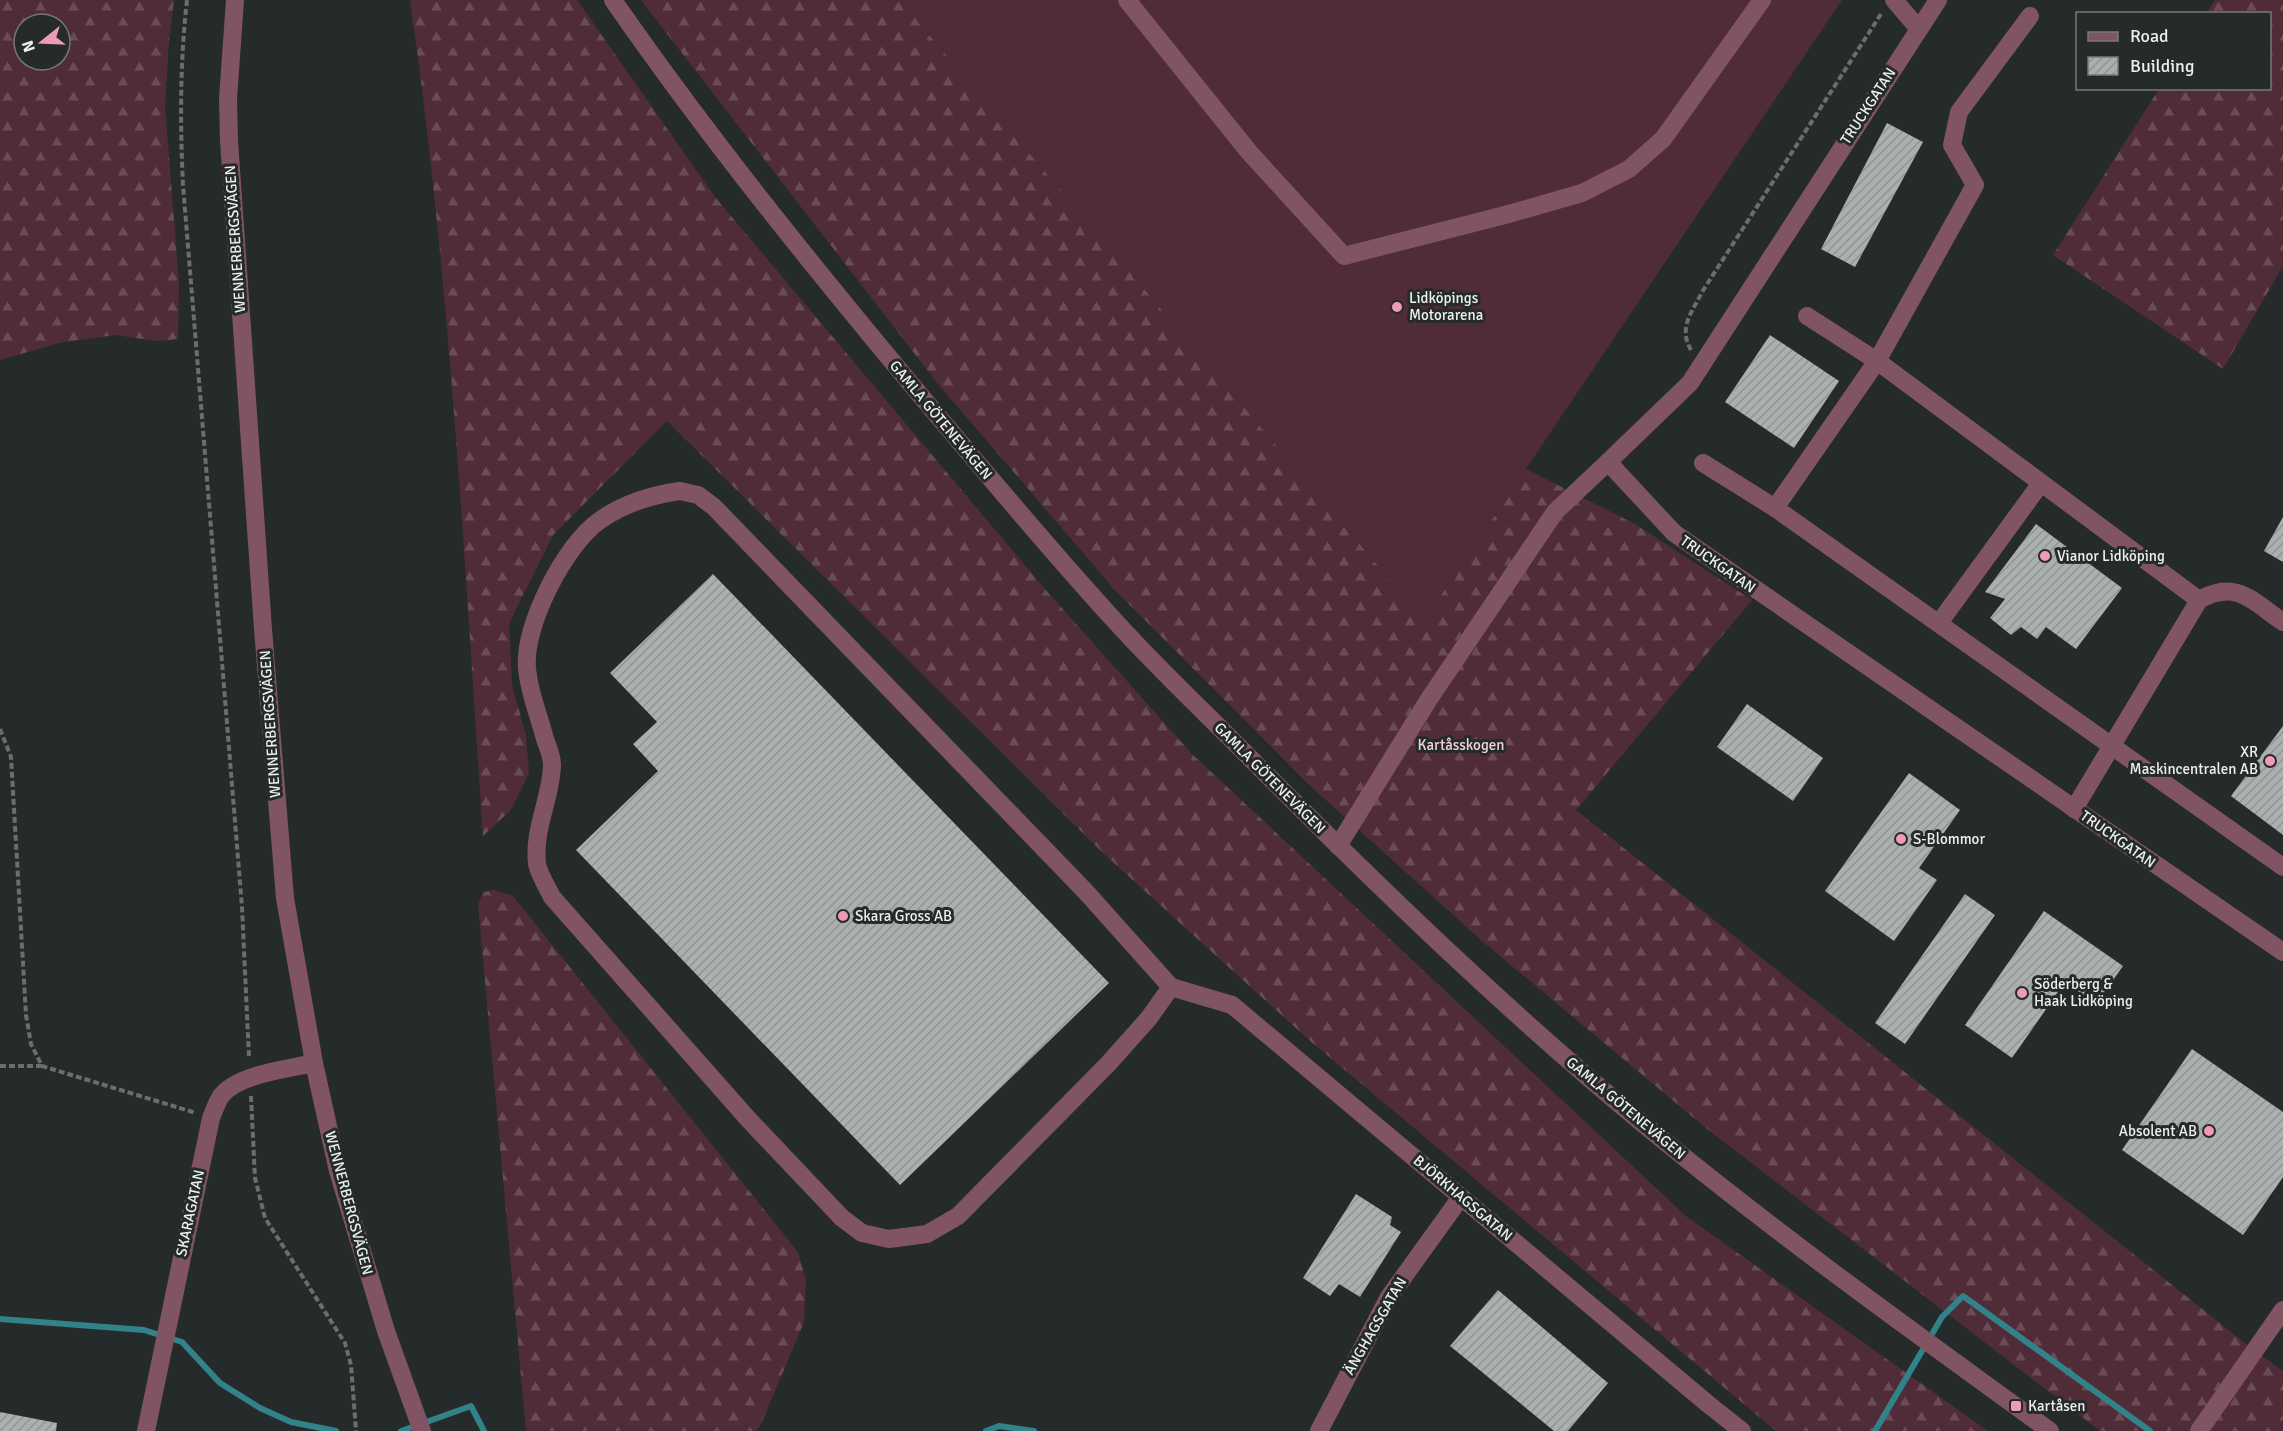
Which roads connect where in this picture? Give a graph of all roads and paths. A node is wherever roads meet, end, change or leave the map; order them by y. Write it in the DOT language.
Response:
graph roads {
  1 [pos="187,0"];
  2 [pos="235,0"];
  3 [pos="613,0"];
  4 [pos="1127,0"];
  5 [pos="1762,0"];
  6 [pos="1938,0"];
  7 [pos="1889,5"];
  8 [pos="2030,16"];
  9 [pos="1917,28"];
  10 [pos="1807,316"];
  11 [pos="1877,361"];
  12 [pos="1700,367"];
  13 [pos="1608,462"];
  14 [pos="1703,463"];
  15 [pos="2041,483"];
  16 [pos="1775,508"];
  17 [pos="2199,600"];
  18 [pos="2283,622"];
  19 [pos="1939,623"];
  20 [pos="0,729"];
  21 [pos="2113,745"];
  22 [pos="2074,809"];
  23 [pos="1338,846"];
  24 [pos="2283,867"];
  25 [pos="2283,952"];
  26 [pos="1172,987"];
  27 [pos="314,1063"];
  28 [pos="0,1066"];
  29 [pos="42,1066"];
  30 [pos="250,1078"];
  31 [pos="211,1118"];
  32 [pos="1461,1197"];
  33 [pos="2283,1311"];
  34 [pos="146,1431"];
  35 [pos="356,1431"];
  36 [pos="422,1431"];
  37 [pos="1319,1431"];
  38 [pos="1742,1431"];
  39 [pos="2050,1431"];
  40 [pos="2199,1431"];
  1 -- 30 [label="path"];
  2 -- 27 [label="street, WENNERBERGSVÄGEN"];
  3 -- 23 [label="street, GAMLA GÖTENEVÄGEN"];
  4 -- 5 [label="street"];
  6 -- 9 [label="street, TRUCKGATAN"];
  7 -- 9 [label="street"];
  7 -- 12 [label="path"];
  8 -- 11 [label="street"];
  9 -- 12 [label="street, TRUCKGATAN"];
  10 -- 11 [label="street"];
  11 -- 15 [label="street"];
  11 -- 16 [label="street"];
  12 -- 13 [label="street, TRUCKGATAN"];
  13 -- 22 [label="street, TRUCKGATAN"];
  13 -- 23 [label="street"];
  14 -- 16 [label="street"];
  15 -- 17 [label="street"];
  15 -- 19 [label="street"];
  16 -- 19 [label="street"];
  17 -- 18 [label="street"];
  17 -- 21 [label="street"];
  19 -- 21 [label="street"];
  20 -- 29 [label="path"];
  21 -- 22 [label="street"];
  21 -- 24 [label="street"];
  22 -- 25 [label="street, TRUCKGATAN"];
  23 -- 39 [label="street, GAMLA GÖTENEVÄGEN"];
  26 -- 26 [label="street"];
  26 -- 32 [label="street, BJÖRKHAGSGATAN"];
  27 -- 30 [label="street, SKARAGATAN"];
  27 -- 36 [label="street, WENNERBERGSVÄGEN"];
  28 -- 29 [label="path"];
  29 -- 31 [label="path"];
  30 -- 31 [label="street, SKARAGATAN"];
  30 -- 35 [label="path"];
  31 -- 34 [label="street, SKARAGATAN"];
  32 -- 37 [label="street, ÄNGHAGSGATAN"];
  32 -- 38 [label="street, BJÖRKHAGSGATAN"];
  33 -- 40 [label="street"];
}
